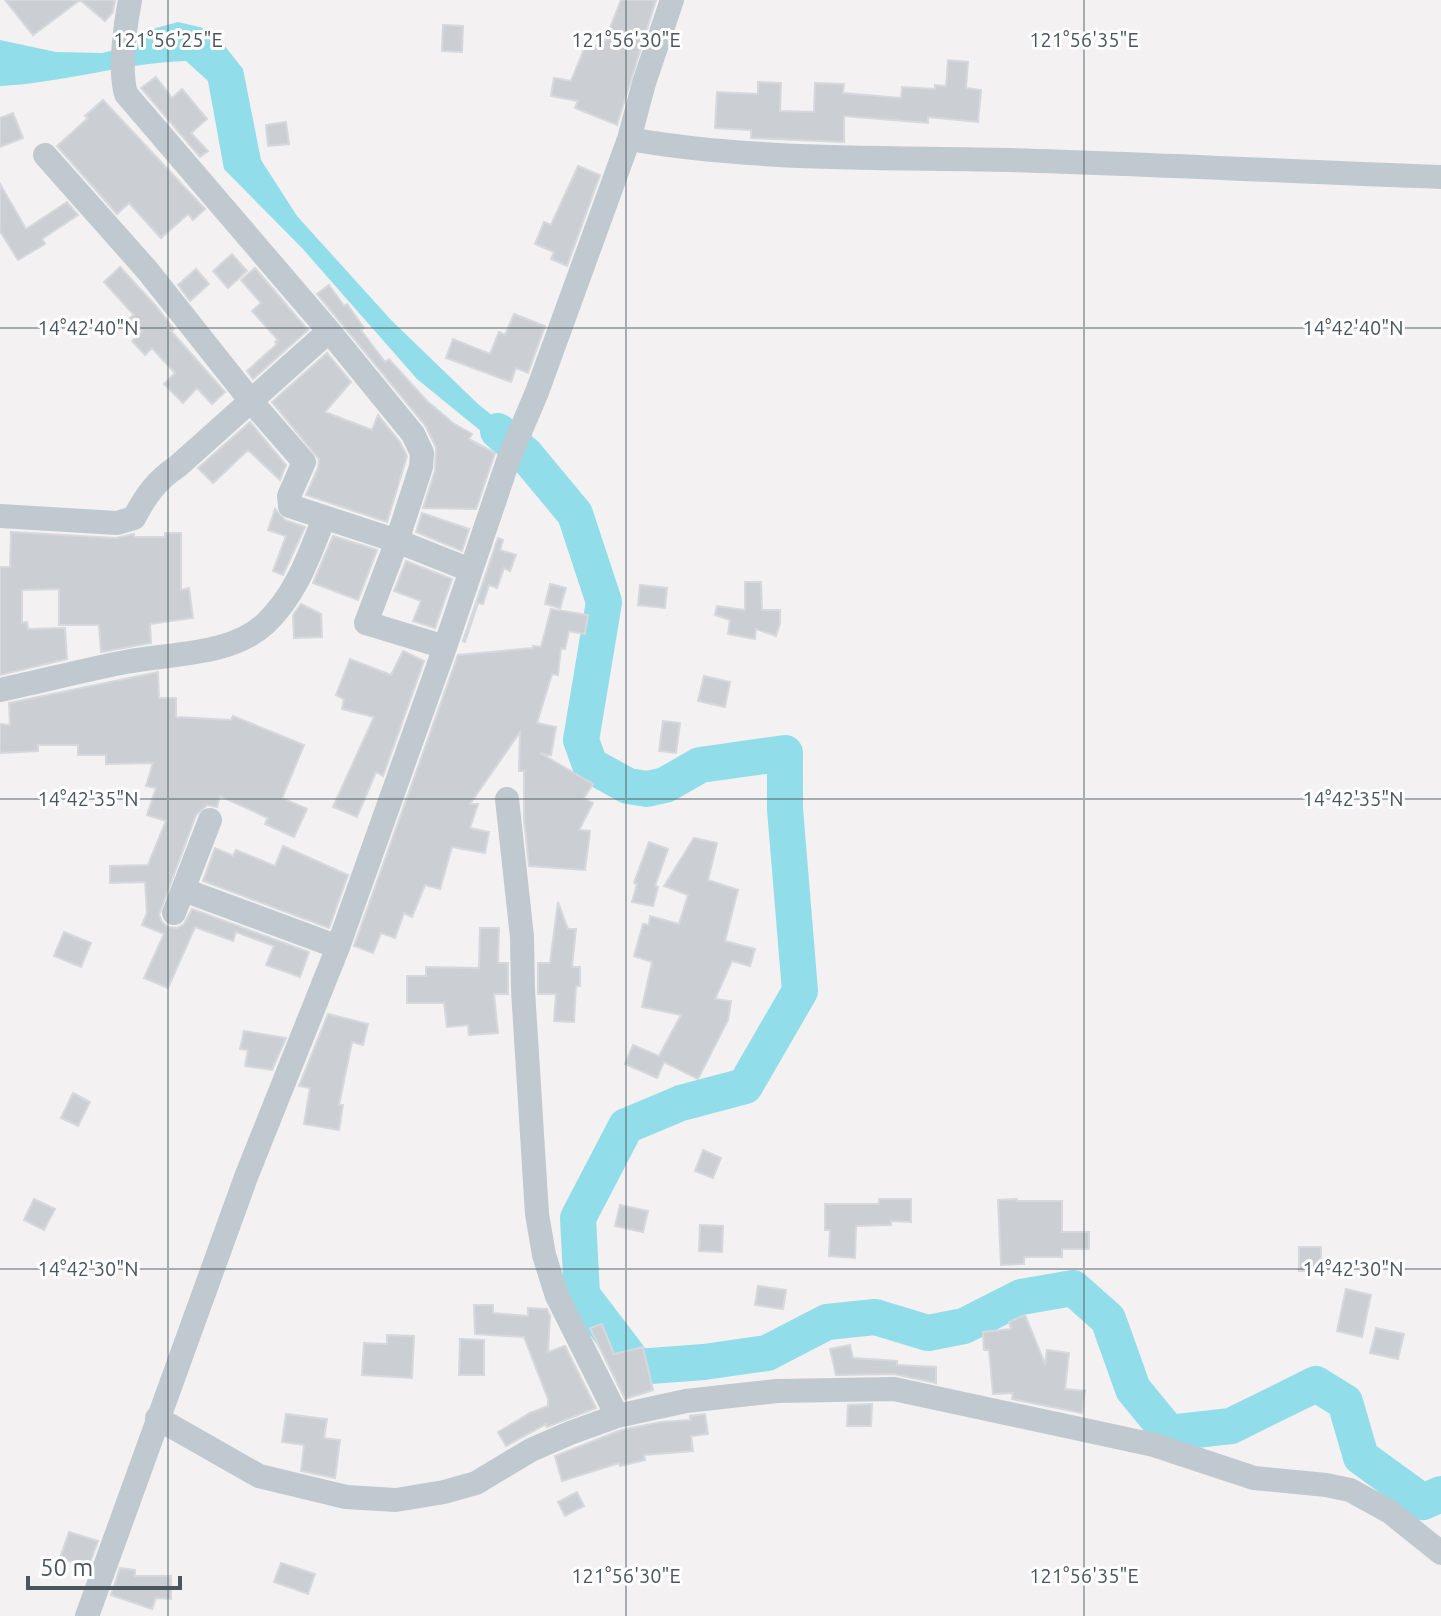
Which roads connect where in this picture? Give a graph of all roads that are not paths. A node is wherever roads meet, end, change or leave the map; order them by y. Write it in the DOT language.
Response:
graph roads {
  1 [pos="130,0"];
  2 [pos="672,0"];
  3 [pos="629,139"];
  4 [pos="45,155"];
  5 [pos="1441,177"];
  6 [pos="329,331"];
  7 [pos="251,401"];
  8 [pos="0,516"];
  9 [pos="324,518"];
  10 [pos="397,541"];
  11 [pos="470,570"];
  12 [pos="445,647"];
  13 [pos="0,690"];
  14 [pos="507,799"];
  15 [pos="210,820"];
  16 [pos="184,890"];
  17 [pos="174,913"];
  18 [pos="338,947"];
  19 [pos="617,1416"];
  20 [pos="157,1418"];
  21 [pos="1441,1553"];
  22 [pos="87,1616"];
  1 -- 6 [label="street"];
  2 -- 3 [label="street"];
  3 -- 5 [label="street"];
  3 -- 11 [label="street"];
  4 -- 7 [label="street"];
  6 -- 7 [label="street"];
  6 -- 10 [label="street"];
  7 -- 8 [label="street"];
  7 -- 9 [label="street"];
  9 -- 10 [label="street"];
  9 -- 13 [label="street"];
  10 -- 11 [label="street"];
  10 -- 12 [label="street"];
  11 -- 12 [label="street"];
  12 -- 18 [label="street"];
  14 -- 19 [label="street"];
  15 -- 16 [label="street"];
  16 -- 17 [label="street"];
  16 -- 18 [label="street"];
  18 -- 20 [label="street"];
  19 -- 20 [label="street"];
  19 -- 21 [label="street"];
  20 -- 22 [label="street"];
}
